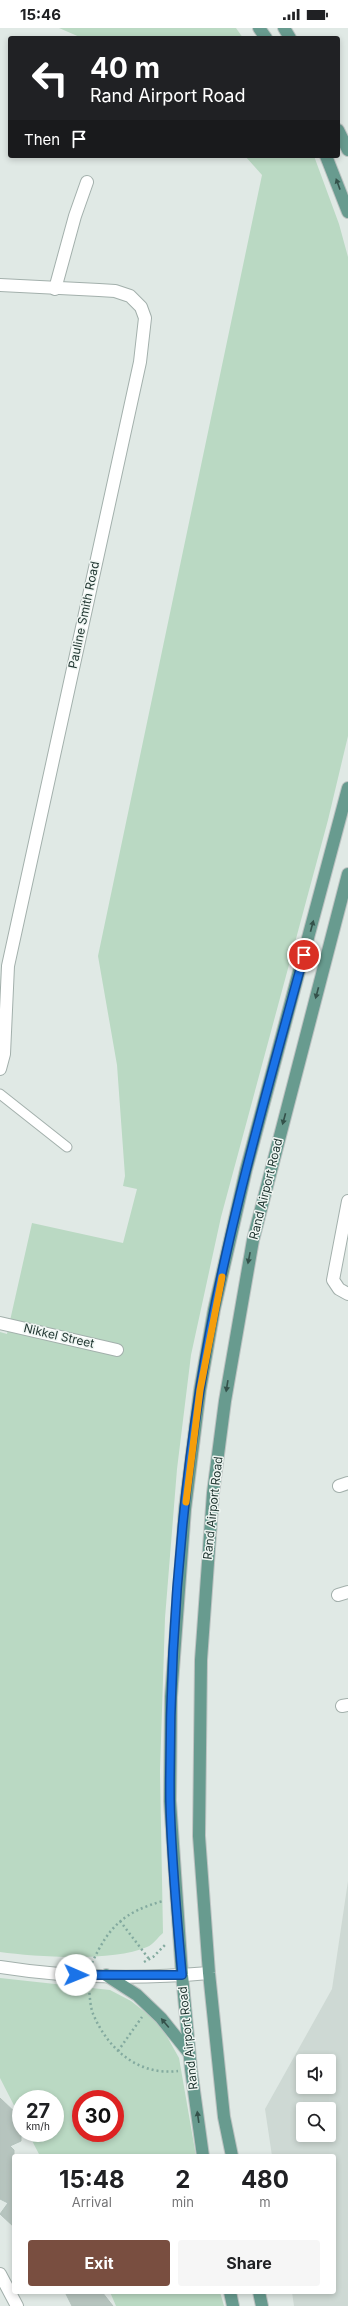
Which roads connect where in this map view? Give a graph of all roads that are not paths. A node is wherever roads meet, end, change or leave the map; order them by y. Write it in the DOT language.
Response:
graph roads {
  1 [pos="340,134"];
  2 [pos="348,150"];
  3 [pos="327,158"];
  4 [pos="87,182"];
  5 [pos="348,212"];
  6 [pos="0,285"];
  7 [pos="55,289"];
  8 [pos="348,788"];
  9 [pos="348,874"];
  10 [pos="0,1069"];
  11 [pos="0,1094"];
  12 [pos="67,1147"];
  13 [pos="348,1201"];
  14 [pos="348,1294"];
  15 [pos="0,1323"];
  16 [pos="117,1350"];
  17 [pos="0,1967"];
  18 [pos="209,1972"];
  19 [pos="106,1975"];
  20 [pos="182,1975"];
  21 [pos="189,2053"];
  22 [pos="203,2154"];
  23 [pos="232,2154"];
  24 [pos="0,2274"];
  25 [pos="230,2294"];
  26 [pos="259,2294"];
  27 [pos="16,2306"];
  28 [pos="233,2306"];
  29 [pos="262,2306"];
  1 -- 2 [label="main road"];
  5 -- 3 [label="main road, one-way"];
  4 -- 7 [label="street"];
  6 -- 7 [label="street, Pauline Smith Road"];
  7 -- 10 [label="street, Pauline Smith Road"];
  20 -- 8 [label="main road, Rand Airport Road, one-way"];
  9 -- 18 [label="main road, Rand Airport Road, one-way"];
  11 -- 12 [label="lane"];
  13 -- 14 [label="street"];
  15 -- 16 [label="street, Nikkel Street"];
  17 -- 19 [label="street"];
  18 -- 20 [label="street"];
  18 -- 23 [label="main road, Rand Airport Road"];
  19 -- 20 [label="street"];
  21 -- 19 [label="main road, one-way"];
  20 -- 21 [label="main road, Rand Airport Road"];
  22 -- 21 [label="main road, Rand Airport Road, one-way"];
  24 -- 27 [label="street"];
  25 -- 28 [label="main road"];
  26 -- 29 [label="main road"];
}
